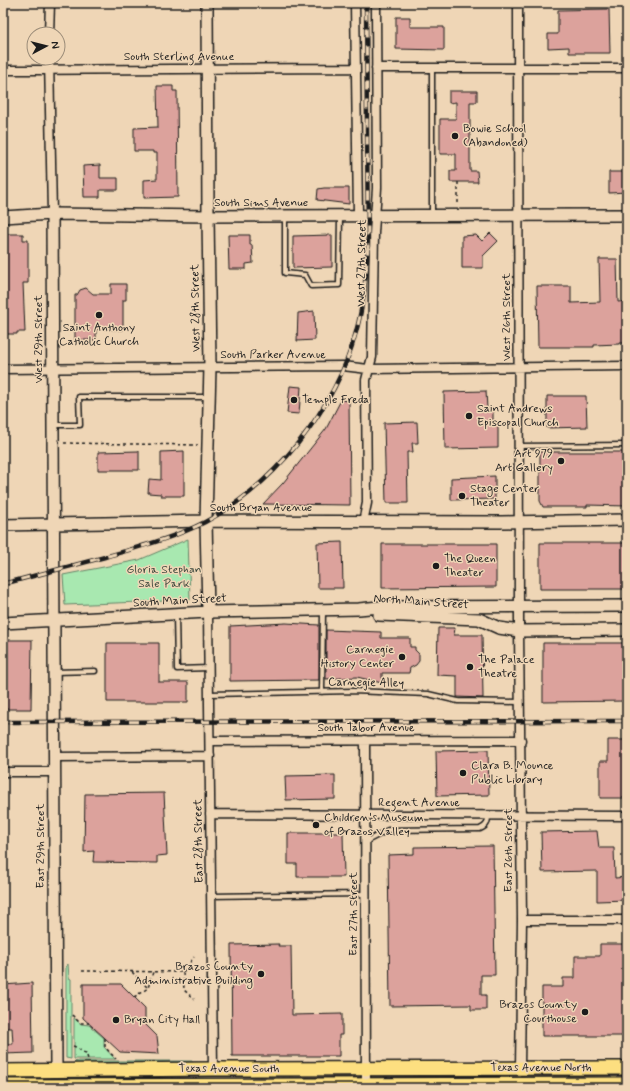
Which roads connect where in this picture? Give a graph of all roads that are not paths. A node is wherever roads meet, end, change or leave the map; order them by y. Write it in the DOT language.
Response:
graph roads {
  1 [pos="50,3"];
  2 [pos="207,3"];
  3 [pos="355,3"];
  4 [pos="376,3"];
  5 [pos="518,3"];
  6 [pos="49,26"];
  7 [pos="49,66"];
  8 [pos="518,67"];
  9 [pos="355,68"];
  10 [pos="376,68"];
  11 [pos="432,68"];
  12 [pos="627,68"];
  13 [pos="208,69"];
  14 [pos="3,70"];
  15 [pos="49,70"];
  16 [pos="52,214"];
  17 [pos="519,214"];
  18 [pos="627,214"];
  19 [pos="432,215"];
  20 [pos="208,216"];
  21 [pos="285,216"];
  22 [pos="340,216"];
  23 [pos="358,216"];
  24 [pos="375,216"];
  25 [pos="3,217"];
  26 [pos="519,366"];
  27 [pos="627,366"];
  28 [pos="210,367"];
  29 [pos="53,368"];
  30 [pos="3,369"];
  31 [pos="368,369"];
  32 [pos="209,397"];
  33 [pos="53,425"];
  34 [pos="627,445"];
  35 [pos="519,446"];
  36 [pos="627,520"];
  37 [pos="206,521"];
  38 [pos="363,522"];
  39 [pos="520,522"];
  40 [pos="3,525"];
  41 [pos="54,525"];
  42 [pos="627,606"];
  43 [pos="520,607"];
  44 [pos="359,609"];
  45 [pos="323,610"];
  46 [pos="208,612"];
  47 [pos="176,614"];
  48 [pos="54,620"];
  49 [pos="3,623"];
  50 [pos="627,630"];
  51 [pos="519,631"];
  52 [pos="209,668"];
  53 [pos="95,671"];
  54 [pos="54,672"];
  55 [pos="322,692"];
  56 [pos="209,694"];
  57 [pos="521,702"];
  58 [pos="364,740"];
  59 [pos="521,740"];
  60 [pos="210,741"];
  61 [pos="210,756"];
  62 [pos="54,757"];
  63 [pos="3,772"];
  64 [pos="53,772"];
  65 [pos="210,814"];
  66 [pos="365,814"];
  67 [pos="488,815"];
  68 [pos="521,815"];
  69 [pos="627,816"];
  70 [pos="365,842"];
  71 [pos="366,894"];
  72 [pos="211,896"];
  73 [pos="522,920"];
  74 [pos="627,920"];
  75 [pos="454,1068"];
  76 [pos="520,1068"];
  77 [pos="627,1068"];
  78 [pos="213,1069"];
  79 [pos="366,1069"];
  80 [pos="3,1071"];
  81 [pos="56,1071"];
  82 [pos="627,1084"];
  83 [pos="454,1085"];
  84 [pos="3,1086"];
  85 [pos="366,1086"];
  86 [pos="520,1086"];
  87 [pos="190,1087"];
  88 [pos="213,1087"];
  89 [pos="304,1087"];
  1 -- 6 [label="street"];
  2 -- 13 [label="street, West 28th Street"];
  3 -- 9 [label="street, West 27th Street"];
  4 -- 10 [label="street, West 27th Street"];
  5 -- 8 [label="street, West 26th Street"];
  7 -- 15 [label="street, West 29th Street"];
  8 -- 11 [label="street"];
  8 -- 12 [label="street"];
  8 -- 17 [label="street, West 26th Street"];
  9 -- 13 [label="street, South Sterling Avenue"];
  9 -- 23 [label="street, West 27th Street"];
  10 -- 11 [label="street"];
  10 -- 24 [label="street, West 27th Street"];
  11 -- 19 [label="lane"];
  13 -- 15 [label="street, South Sterling Avenue"];
  13 -- 20 [label="street, West 28th Street"];
  14 -- 15 [label="street, South Sterling Avenue"];
  15 -- 16 [label="street, West 29th Street"];
  16 -- 20 [label="street, South Sims Avenue"];
  16 -- 25 [label="street, South Sims Avenue"];
  16 -- 29 [label="street, West 29th Street"];
  17 -- 18 [label="street, South Sims Avenue"];
  17 -- 19 [label="street, South Sims Avenue"];
  17 -- 26 [label="street, West 26th Street"];
  19 -- 24 [label="street, South Sims Avenue"];
  20 -- 21 [label="street, South Sims Avenue"];
  20 -- 28 [label="street, West 28th Street"];
  21 -- 22 [label="street, South Sims Avenue"];
  21 -- 22 [label="lane"];
  22 -- 23 [label="street, South Sims Avenue"];
  23 -- 24 [label="street, South Sims Avenue"];
  24 -- 31 [label="street, West 27th Street"];
  26 -- 27 [label="street, South Parker Avenue"];
  26 -- 31 [label="street, South Parker Avenue"];
  26 -- 35 [label="street, West 26th Street"];
  28 -- 29 [label="street, South Parker Avenue"];
  28 -- 31 [label="street, South Parker Avenue"];
  28 -- 32 [label="street, West 28th Street"];
  29 -- 30 [label="street, South Parker Avenue"];
  29 -- 33 [label="street, West 29th Street"];
  31 -- 38 [label="street, West 27th Street"];
  32 -- 33 [label="lane"];
  32 -- 37 [label="street, West 28th Street"];
  33 -- 41 [label="street, West 29th Street"];
  34 -- 35 [label="lane"];
  35 -- 39 [label="street, West 26th Street"];
  36 -- 39 [label="street, South Bryan Avenue"];
  37 -- 38 [label="street, South Bryan Avenue"];
  37 -- 41 [label="street, South Bryan Avenue"];
  37 -- 46 [label="street, West 28th Street"];
  38 -- 39 [label="street, South Bryan Avenue"];
  39 -- 43 [label="street, West 26th Street"];
  40 -- 41 [label="street, South Bryan Avenue"];
  41 -- 48 [label="street, West 29th Street"];
  42 -- 43 [label="street, North Main Street"];
  43 -- 44 [label="street, North Main Street"];
  43 -- 51 [label="street, West 26th Street"];
  44 -- 45 [label="street, South Main Street"];
  44 -- 51 [label="street, North Main Street"];
  45 -- 46 [label="street, South Main Street"];
  45 -- 55 [label="lane"];
  46 -- 47 [label="street, South Main Street"];
  46 -- 52 [label="street, East 28th Street"];
  47 -- 48 [label="street, South Main Street"];
  47 -- 52 [label="lane"];
  48 -- 49 [label="street, South Main Street"];
  48 -- 54 [label="street, East 29th Street"];
  50 -- 51 [label="street, North Main Street"];
  51 -- 57 [label="street, East 26th Street"];
  52 -- 56 [label="street, East 28th Street"];
  53 -- 54 [label="lane"];
  54 -- 62 [label="street, East 29th Street"];
  55 -- 56 [label="lane, Carnegie Alley"];
  55 -- 57 [label="lane, Carnegie Alley"];
  56 -- 60 [label="street, East 28th Street"];
  57 -- 59 [label="street, East 26th Street"];
  58 -- 59 [label="street, South Tabor Avenue"];
  58 -- 60 [label="street, South Tabor Avenue"];
  58 -- 66 [label="street, East 27th Street"];
  59 -- 68 [label="street, East 26th Street"];
  60 -- 61 [label="street, East 28th Street"];
  61 -- 62 [label="street"];
  61 -- 65 [label="street, East 28th Street"];
  62 -- 64 [label="street, East 29th Street"];
  63 -- 64 [label="street"];
  64 -- 81 [label="street, East 29th Street"];
  65 -- 66 [label="street, Regent Avenue"];
  65 -- 72 [label="street, East 28th Street"];
  66 -- 67 [label="street, Regent Avenue"];
  66 -- 70 [label="street, East 27th Street"];
  67 -- 68 [label="street, Regent Avenue"];
  67 -- 70 [label="lane"];
  68 -- 69 [label="street, Regent Avenue"];
  68 -- 73 [label="street, East 26th Street"];
  70 -- 71 [label="street, East 27th Street"];
  71 -- 72 [label="lane"];
  71 -- 79 [label="street, East 27th Street"];
  72 -- 78 [label="street, East 28th Street"];
  73 -- 74 [label="street"];
  73 -- 76 [label="street, East 26th Street"];
  75 -- 76 [label="main road, Texas Avenue North"];
  75 -- 79 [label="main road, Texas Avenue South"];
  76 -- 77 [label="main road, Texas Avenue North"];
  78 -- 79 [label="main road, Texas Avenue South"];
  78 -- 81 [label="main road, Texas Avenue South"];
  79 -- 85 [label="street, East 27th Street"];
  80 -- 81 [label="main road, Texas Avenue South"];
  82 -- 86 [label="main road, Texas Avenue North"];
  83 -- 85 [label="main road, Texas Avenue South"];
  83 -- 86 [label="main road, Texas Avenue North"];
  84 -- 87 [label="main road, Texas Avenue South"];
  85 -- 89 [label="main road, Texas Avenue South"];
  87 -- 88 [label="main road, Texas Avenue South"];
  88 -- 89 [label="main road, Texas Avenue South"];
}
